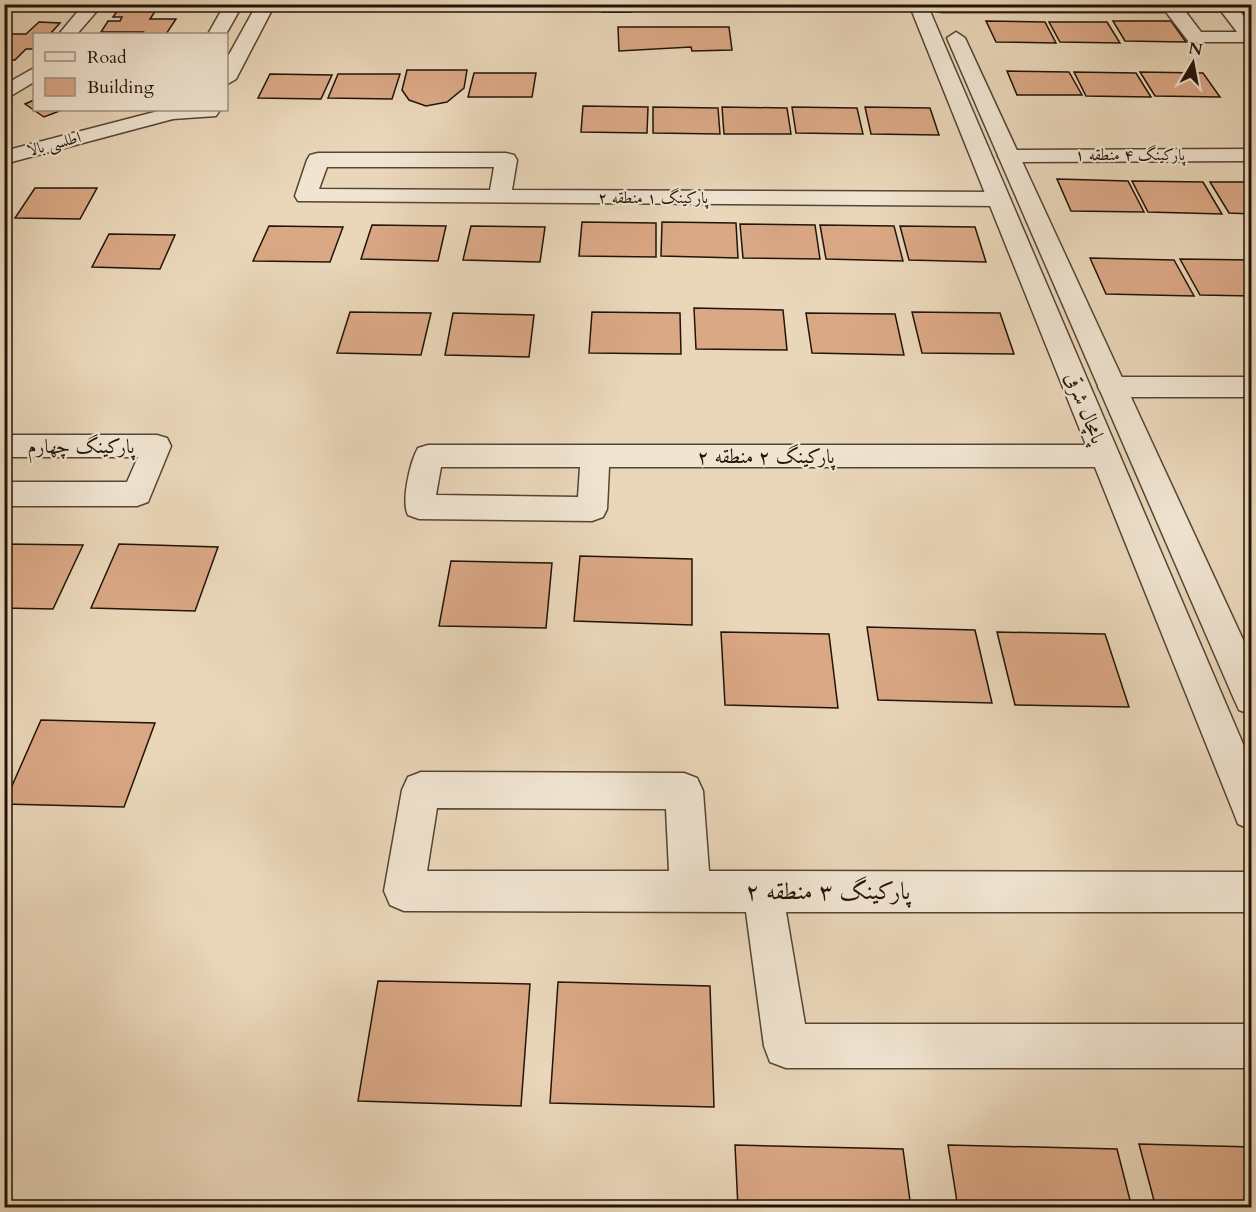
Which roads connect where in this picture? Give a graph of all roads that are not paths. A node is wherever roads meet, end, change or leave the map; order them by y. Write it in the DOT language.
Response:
graph roads {
  1 [pos="94,4"];
  2 [pos="234,4"];
  3 [pos="266,4"];
  4 [pos="934,5"];
  5 [pos="1171,6"];
  6 [pos="69,33"];
  7 [pos="218,33"];
  8 [pos="33,75"];
  9 [pos="228,75"];
  10 [pos="4,94"];
  11 [pos="173,111"];
  12 [pos="210,111"];
  13 [pos="1251,155"];
  14 [pos="1009,156"];
  15 [pos="4,158"];
  16 [pos="500,197"];
  17 [pos="999,199"];
  18 [pos="1112,387"];
  19 [pos="1251,387"];
  20 [pos="4,446"];
  21 [pos="595,456"];
  22 [pos="1105,456"];
  23 [pos="4,494"];
  24 [pos="1251,699"];
  25 [pos="1251,811"];
  26 [pos="763,891"];
  27 [pos="690,892"];
  28 [pos="1251,892"];
  29 [pos="1251,1046"];
  1 -- 6 [label="street"];
  2 -- 7 [label="street"];
  3 -- 9 [label="street"];
  4 -- 5 [label="street"];
  4 -- 14 [label="street, پامچال شرقی"];
  4 -- 17 [label="street, پامچال شرقی"];
  5 -- 5 [label="street"];
  8 -- 10 [label="street"];
  11 -- 12 [label="street, اطلسی بالا"];
  11 -- 15 [label="street, اطلسی بالا"];
  13 -- 14 [label="street, پارکینگ ۴ منطقه ۱"];
  14 -- 18 [label="street, پامچال شرقی"];
  16 -- 16 [label="street, پارکینگ ۱ منطقه ۲"];
  16 -- 17 [label="street, پارکینگ ۱ منطقه ۲"];
  17 -- 22 [label="street, پامچال شرقی"];
  18 -- 19 [label="street"];
  18 -- 24 [label="street, پامچال شرقی"];
  20 -- 23 [label="street, پارکینگ چهارم"];
  21 -- 21 [label="street, پارکینگ ۲ منطقه ۲"];
  21 -- 22 [label="street, پارکینگ ۲ منطقه ۲"];
  22 -- 25 [label="street, پامچال شرقی"];
  26 -- 27 [label="street, پارکینگ ۳ منطقه ۲"];
  26 -- 28 [label="street, پارکینگ ۳ منطقه ۲"];
  26 -- 29 [label="street"];
  27 -- 27 [label="street, پارکینگ ۳ منطقه ۲"];
}
